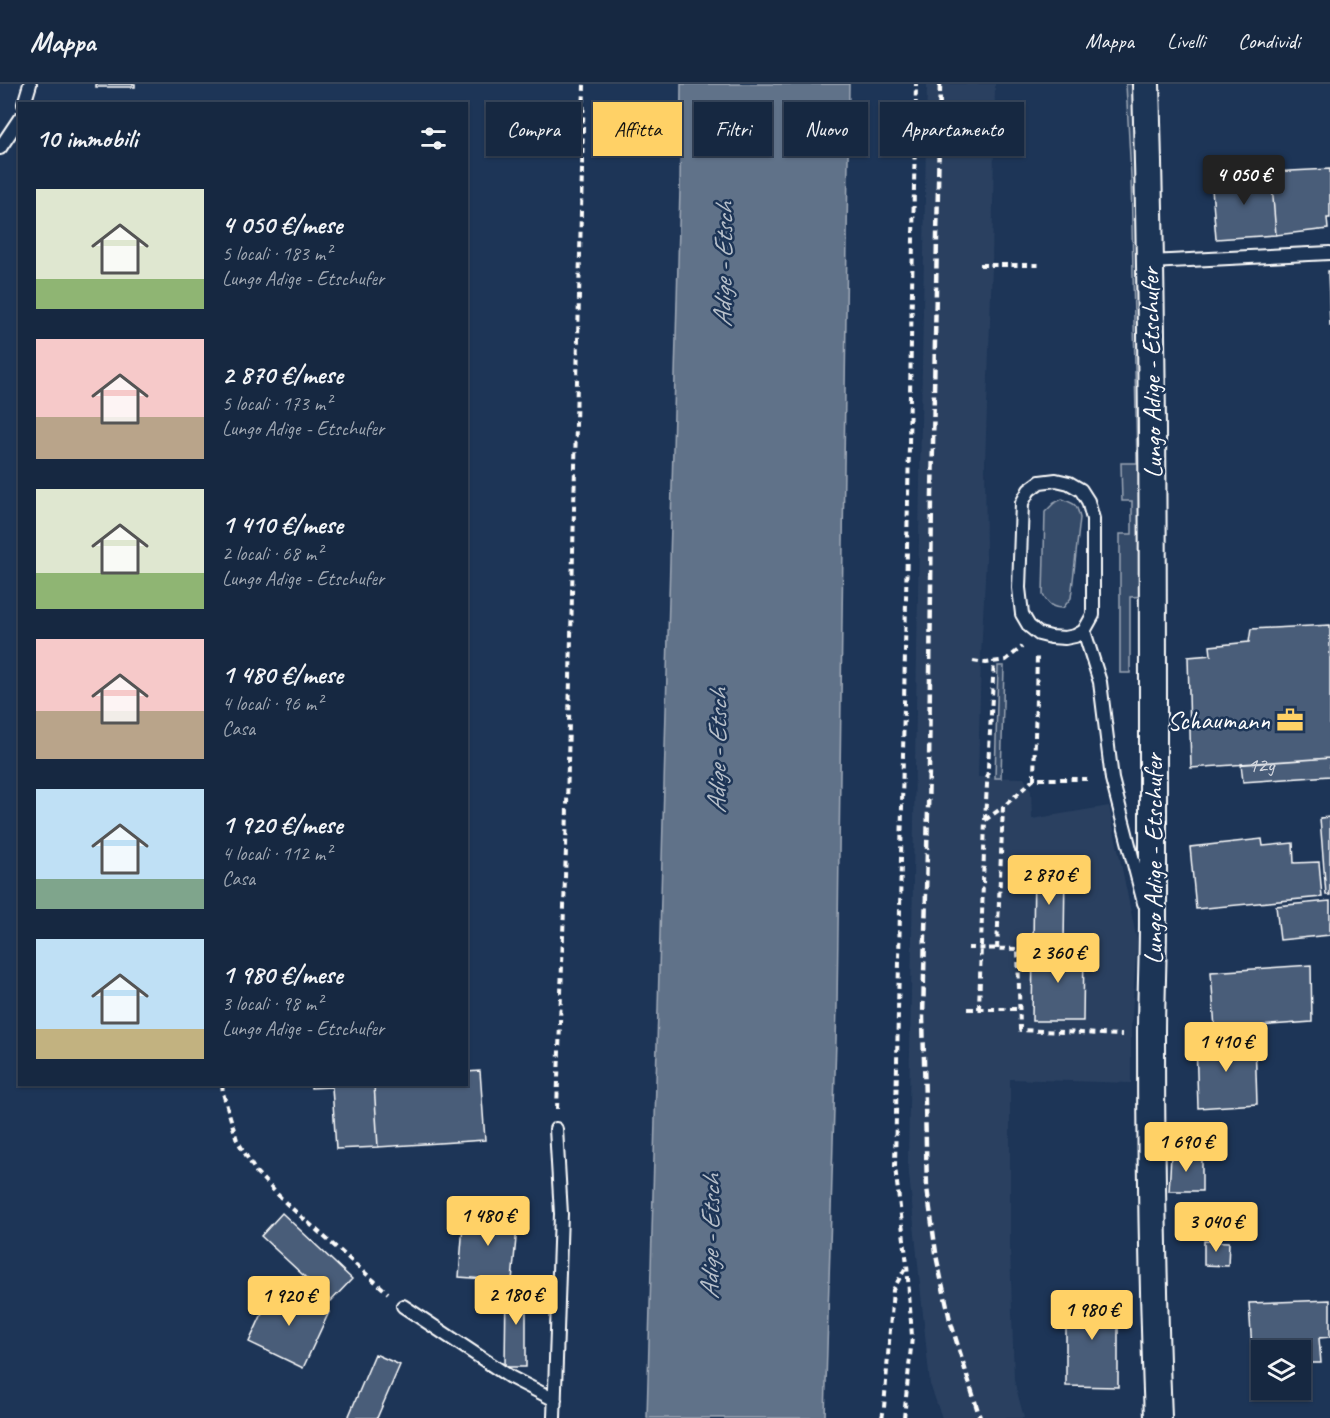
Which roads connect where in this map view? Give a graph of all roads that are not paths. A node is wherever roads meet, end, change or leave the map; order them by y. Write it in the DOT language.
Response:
graph roads {
  1 [pos="30,84"];
  2 [pos="1146,84"];
  3 [pos="25,102"];
  4 [pos="18,121"];
  5 [pos="0,148"];
  6 [pos="1330,253"];
  7 [pos="1150,262"];
  8 [pos="1084,631"];
  9 [pos="1153,933"];
  10 [pos="556,1130"];
  11 [pos="403,1306"];
  12 [pos="555,1400"];
  13 [pos="554,1418"];
  14 [pos="1158,1418"];
  1 -- 3 [label="lane"];
  2 -- 7 [label="street, Lungo Adige - Etschufer"];
  4 -- 5 [label="lane"];
  6 -- 7 [label="lane"];
  7 -- 9 [label="street, Lungo Adige - Etschufer"];
  8 -- 8 [label="lane"];
  8 -- 9 [label="lane"];
  9 -- 14 [label="street, Lungo Adige - Etschufer"];
  10 -- 12 [label="lane"];
  11 -- 12 [label="lane"];
  12 -- 13 [label="lane"];
}
